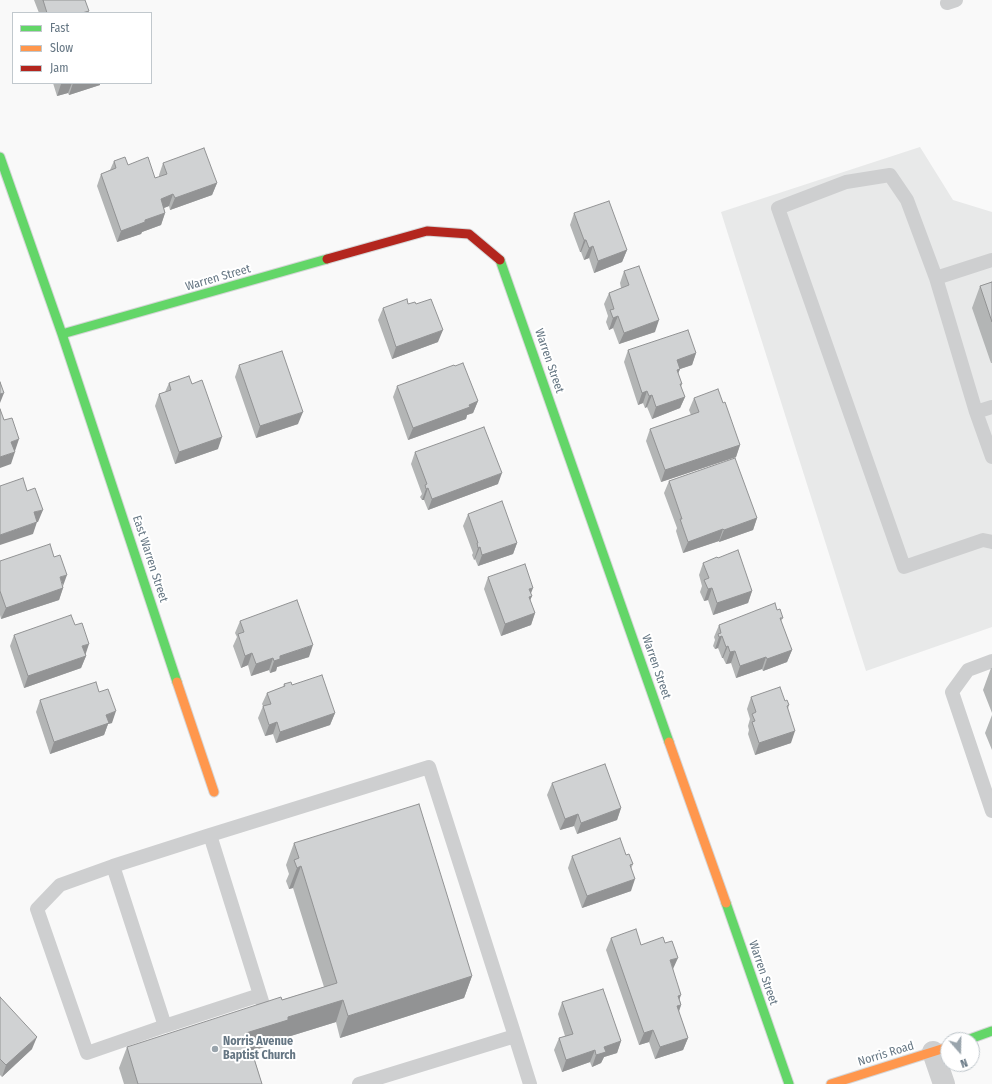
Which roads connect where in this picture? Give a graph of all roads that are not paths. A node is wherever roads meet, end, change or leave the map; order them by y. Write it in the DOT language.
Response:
graph roads {
  1 [pos="0,157"];
  2 [pos="992,260"];
  3 [pos="936,278"];
  4 [pos="62,334"];
  5 [pos="992,407"];
  6 [pos="976,412"];
  7 [pos="992,457"];
  8 [pos="987,541"];
  9 [pos="992,661"];
  10 [pos="214,792"];
  11 [pos="992,811"];
  12 [pos="210,834"];
  13 [pos="113,866"];
  14 [pos="260,995"];
  15 [pos="266,1014"];
  16 [pos="165,1026"];
  17 [pos="992,1031"];
  18 [pos="980,1035"];
  19 [pos="514,1036"];
  20 [pos="940,1049"];
  21 [pos="943,1072"];
  22 [pos="359,1084"];
  23 [pos="530,1084"];
  24 [pos="789,1084"];
  25 [pos="831,1084"];
  26 [pos="944,1084"];
  1 -- 4 [label="street"];
  2 -- 3 [label="lane"];
  3 -- 6 [label="lane"];
  3 -- 8 [label="lane"];
  4 -- 10 [label="street, East Warren Street"];
  4 -- 24 [label="street, Warren Street"];
  5 -- 6 [label="lane"];
  6 -- 7 [label="lane"];
  9 -- 11 [label="lane"];
  12 -- 13 [label="lane"];
  12 -- 14 [label="lane"];
  12 -- 19 [label="lane"];
  13 -- 16 [label="lane"];
  13 -- 16 [label="lane"];
  14 -- 15 [label="lane"];
  14 -- 16 [label="lane"];
  17 -- 18 [label="street"];
  19 -- 22 [label="lane"];
  19 -- 23 [label="lane"];
  20 -- 25 [label="street, Norris Road"];
  21 -- 26 [label="street"];
}
